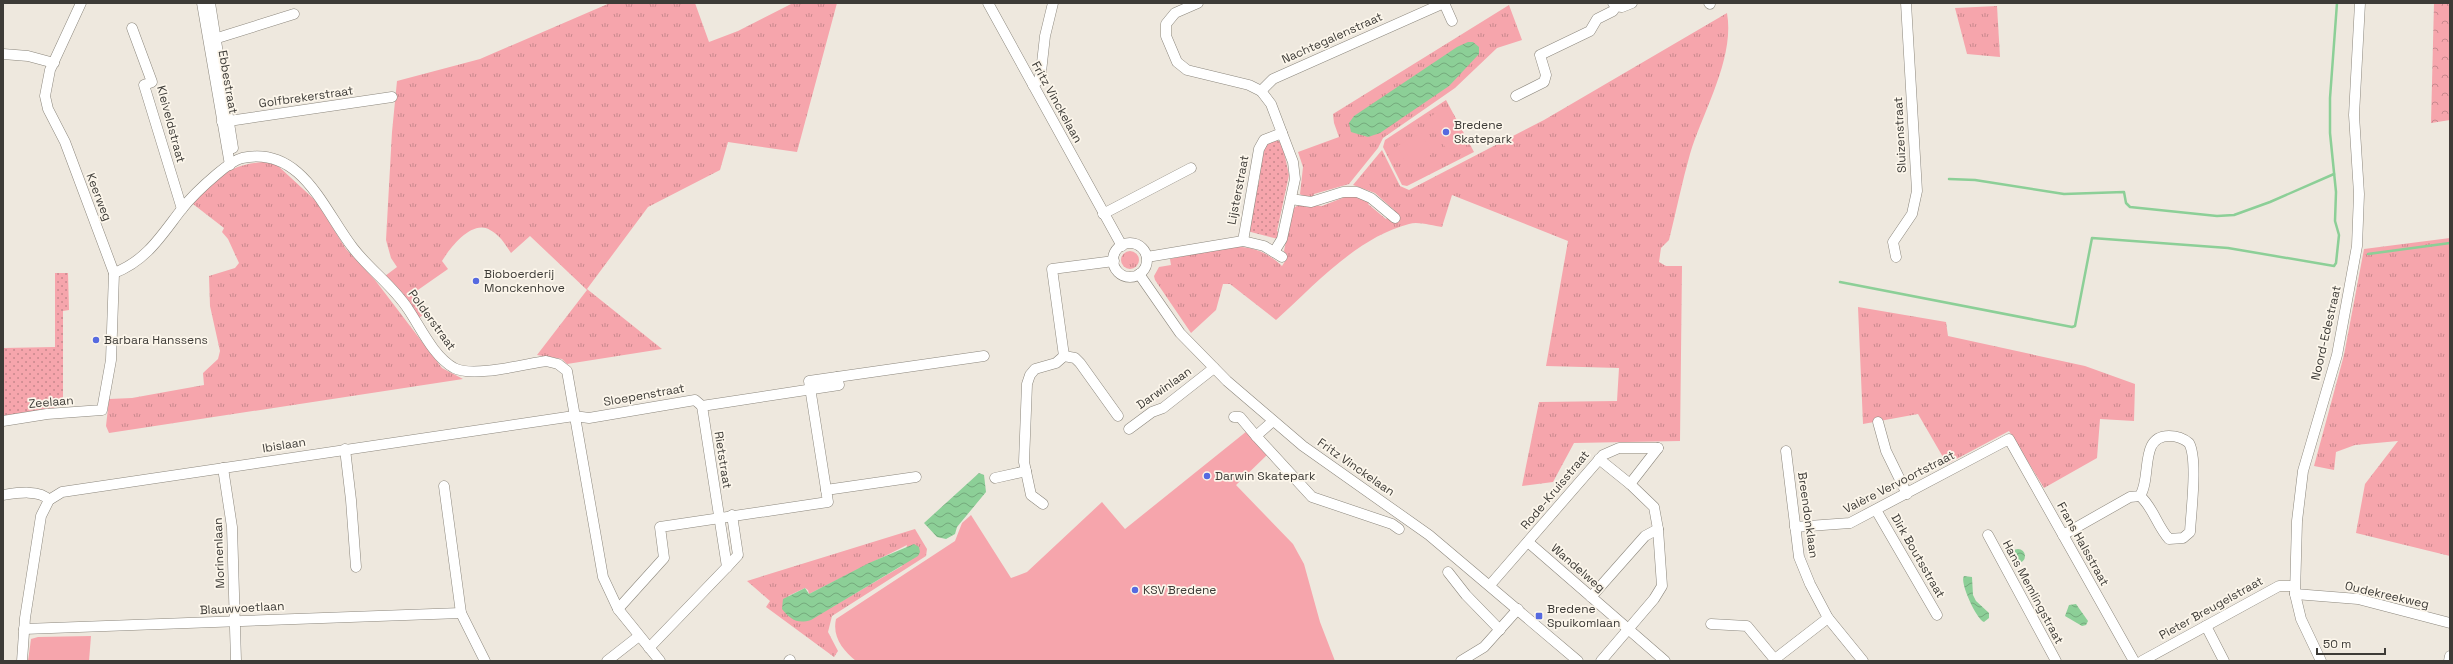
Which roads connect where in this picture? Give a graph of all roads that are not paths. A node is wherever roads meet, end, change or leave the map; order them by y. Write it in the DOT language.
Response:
graph roads {
  1 [pos="81,3"];
  2 [pos="202,3"];
  3 [pos="210,3"];
  4 [pos="988,3"];
  5 [pos="1052,3"];
  6 [pos="1198,3"];
  7 [pos="1632,3"];
  8 [pos="1906,3"];
  9 [pos="2360,3"];
  10 [pos="1614,5"];
  11 [pos="294,14"];
  12 [pos="1452,21"];
  13 [pos="132,28"];
  14 [pos="212,40"];
  15 [pos="3,54"];
  16 [pos="54,63"];
  17 [pos="1033,85"];
  18 [pos="1261,91"];
  19 [pos="1516,96"];
  20 [pos="392,97"];
  21 [pos="226,122"];
  22 [pos="1282,133"];
  23 [pos="233,163"];
  24 [pos="1191,168"];
  25 [pos="1291,199"];
  26 [pos="182,209"];
  27 [pos="1103,214"];
  28 [pos="1395,218"];
  29 [pos="1243,241"];
  30 [pos="1122,246"];
  31 [pos="1147,257"];
  32 [pos="1896,258"];
  33 [pos="1114,261"];
  34 [pos="114,273"];
  35 [pos="1139,274"];
  36 [pos="984,356"];
  37 [pos="1064,356"];
  38 [pos="1214,368"];
  39 [pos="810,389"];
  40 [pos="702,406"];
  41 [pos="102,410"];
  42 [pos="574,416"];
  43 [pos="1118,416"];
  44 [pos="1234,417"];
  45 [pos="3,421"];
  46 [pos="1273,421"];
  47 [pos="1878,422"];
  48 [pos="1129,429"];
  49 [pos="1256,436"];
  50 [pos="2010,439"];
  51 [pos="345,449"];
  52 [pos="1786,451"];
  53 [pos="1599,459"];
  54 [pos="223,468"];
  55 [pos="1026,471"];
  56 [pos="916,477"];
  57 [pos="995,478"];
  58 [pos="1630,484"];
  59 [pos="444,486"];
  60 [pos="826,490"];
  61 [pos="1907,494"];
  62 [pos="3,495"];
  63 [pos="2140,496"];
  64 [pos="49,500"];
  65 [pos="1043,504"];
  66 [pos="1876,510"];
  67 [pos="1400,513"];
  68 [pos="732,515"];
  69 [pos="718,517"];
  70 [pos="1795,527"];
  71 [pos="1658,529"];
  72 [pos="1988,535"];
  73 [pos="2063,535"];
  74 [pos="1528,542"];
  75 [pos="356,567"];
  76 [pos="727,567"];
  77 [pos="1448,572"];
  78 [pos="1490,585"];
  79 [pos="2294,590"];
  80 [pos="1592,598"];
  81 [pos="618,609"];
  82 [pos="1518,609"];
  83 [pos="461,613"];
  84 [pos="1937,615"];
  85 [pos="1828,618"];
  86 [pos="234,622"];
  87 [pos="2450,623"];
  88 [pos="1711,624"];
  89 [pos="2206,626"];
  90 [pos="24,629"];
  91 [pos="1628,629"];
  92 [pos="1500,630"];
  93 [pos="639,636"];
  94 [pos="649,648"];
  95 [pos="2450,656"];
  96 [pos="1573,659"];
  97 [pos="1776,660"];
  98 [pos="22,661"];
  99 [pos="236,661"];
  100 [pos="485,661"];
  101 [pos="607,661"];
  102 [pos="660,661"];
  103 [pos="1462,661"];
  104 [pos="1601,661"];
  105 [pos="1665,661"];
  106 [pos="1863,661"];
  107 [pos="2056,661"];
  108 [pos="2134,661"];
  109 [pos="2142,661"];
  110 [pos="2224,661"];
  111 [pos="2321,661"];
  112 [pos="2449,661"];
  1 -- 16 [label="street, Keerweg"];
  2 -- 14 [label="street, Ebbestraat"];
  3 -- 14 [label="street, Ebbestraat"];
  4 -- 17 [label="street, Fritz Vinckelaan"];
  5 -- 17 [label="street"];
  6 -- 18 [label="street"];
  7 -- 10 [label="street"];
  8 -- 32 [label="street, Sluizenstraat"];
  9 -- 79 [label="street, Noord-Edestraat"];
  10 -- 19 [label="street"];
  11 -- 14 [label="street"];
  12 -- 18 [label="street, Nachtegalenstraat"];
  13 -- 26 [label="street, Kleiveldstraat"];
  14 -- 21 [label="street, Ebbestraat"];
  15 -- 16 [label="street"];
  16 -- 34 [label="street, Keerweg"];
  17 -- 27 [label="street, Fritz Vinckelaan"];
  18 -- 22 [label="street, Lijsterstraat"];
  20 -- 21 [label="street, Golfbrekerstraat"];
  21 -- 23 [label="street, Ebbestraat"];
  22 -- 25 [label="street, Lijsterstraat"];
  22 -- 29 [label="street, Lijsterstraat"];
  23 -- 26 [label="street, Polderstraat"];
  23 -- 42 [label="street, Polderstraat"];
  24 -- 27 [label="street"];
  25 -- 28 [label="street"];
  25 -- 29 [label="street, Lijsterstraat"];
  26 -- 34 [label="street, Polderstraat"];
  27 -- 30 [label="street, Fritz Vinckelaan"];
  29 -- 31 [label="street, Lijsterstraat"];
  30 -- 31 [label="street"];
  30 -- 33 [label="street"];
  31 -- 35 [label="street"];
  33 -- 35 [label="street"];
  33 -- 37 [label="street"];
  34 -- 41 [label="street, Keerweg"];
  35 -- 38 [label="street, Fritz Vinckelaan"];
  36 -- 39 [label="street"];
  37 -- 43 [label="street"];
  37 -- 55 [label="street"];
  38 -- 46 [label="street, Fritz Vinckelaan"];
  38 -- 48 [label="street, Darwinlaan"];
  39 -- 40 [label="street, Sloepenstraat"];
  39 -- 60 [label="street"];
  40 -- 42 [label="street, Sloepenstraat"];
  40 -- 69 [label="street, Rietstraat"];
  41 -- 45 [label="street, Zeelaan"];
  42 -- 51 [label="street, Ibislaan"];
  42 -- 81 [label="street, Polderstraat"];
  44 -- 49 [label="street"];
  46 -- 49 [label="street"];
  46 -- 67 [label="street, Fritz Vinckelaan"];
  47 -- 61 [label="street"];
  49 -- 67 [label="street"];
  50 -- 61 [label="street, Valère Vervoortstraat"];
  50 -- 73 [label="street, Frans Halsstraat"];
  51 -- 54 [label="street, Ibislaan"];
  51 -- 75 [label="street"];
  52 -- 70 [label="street, Breendonklaan"];
  53 -- 58 [label="street"];
  53 -- 58 [label="street, Rode-Kruisstraat"];
  53 -- 74 [label="street, Rode-Kruisstraat"];
  54 -- 64 [label="street, Ibislaan"];
  54 -- 86 [label="street, Morinenlaan"];
  55 -- 57 [label="street"];
  55 -- 65 [label="street"];
  56 -- 60 [label="street"];
  58 -- 71 [label="street"];
  59 -- 83 [label="street"];
  60 -- 68 [label="street"];
  61 -- 66 [label="street, Valère Vervoortstraat"];
  62 -- 64 [label="street"];
  63 -- 63 [label="street"];
  63 -- 73 [label="street"];
  64 -- 90 [label="street"];
  66 -- 70 [label="street, Valère Vervoortstraat"];
  66 -- 84 [label="street, Dirk Boutsstraat"];
  67 -- 78 [label="street, Fritz Vinckelaan"];
  68 -- 69 [label="street"];
  68 -- 76 [label="street"];
  69 -- 76 [label="street, Rietstraat"];
  69 -- 81 [label="street"];
  70 -- 85 [label="street, Breendonklaan"];
  71 -- 80 [label="street"];
  71 -- 91 [label="street"];
  72 -- 107 [label="street, Hans Memlingstraat"];
  73 -- 108 [label="street, Frans Halsstraat"];
  74 -- 78 [label="street, Rode-Kruisstraat"];
  74 -- 80 [label="street, Wandelweg"];
  76 -- 94 [label="street"];
  77 -- 92 [label="street"];
  78 -- 82 [label="street, Fritz Vinckelaan"];
  79 -- 87 [label="street, Oudekreekweg"];
  79 -- 89 [label="street, Pieter Breugelstraat"];
  79 -- 111 [label="street, Noord-Edestraat"];
  80 -- 91 [label="street, Wandelweg"];
  81 -- 93 [label="street, Polderstraat"];
  82 -- 92 [label="street"];
  82 -- 96 [label="street, Fritz Vinckelaan"];
  83 -- 86 [label="street, Blauwvoetlaan"];
  83 -- 100 [label="street"];
  85 -- 97 [label="street"];
  85 -- 106 [label="street, Breendonklaan"];
  86 -- 90 [label="street, Blauwvoetlaan"];
  86 -- 99 [label="street, Morinenlaan"];
  88 -- 97 [label="street"];
  89 -- 109 [label="street, Pieter Breugelstraat"];
  89 -- 110 [label="street"];
  90 -- 98 [label="street"];
  91 -- 104 [label="street"];
  91 -- 105 [label="street, Wandelweg"];
  92 -- 103 [label="street"];
  93 -- 94 [label="street, Polderstraat"];
  93 -- 101 [label="street"];
  94 -- 102 [label="street, Polderstraat"];
  95 -- 112 [label="street"];
}
